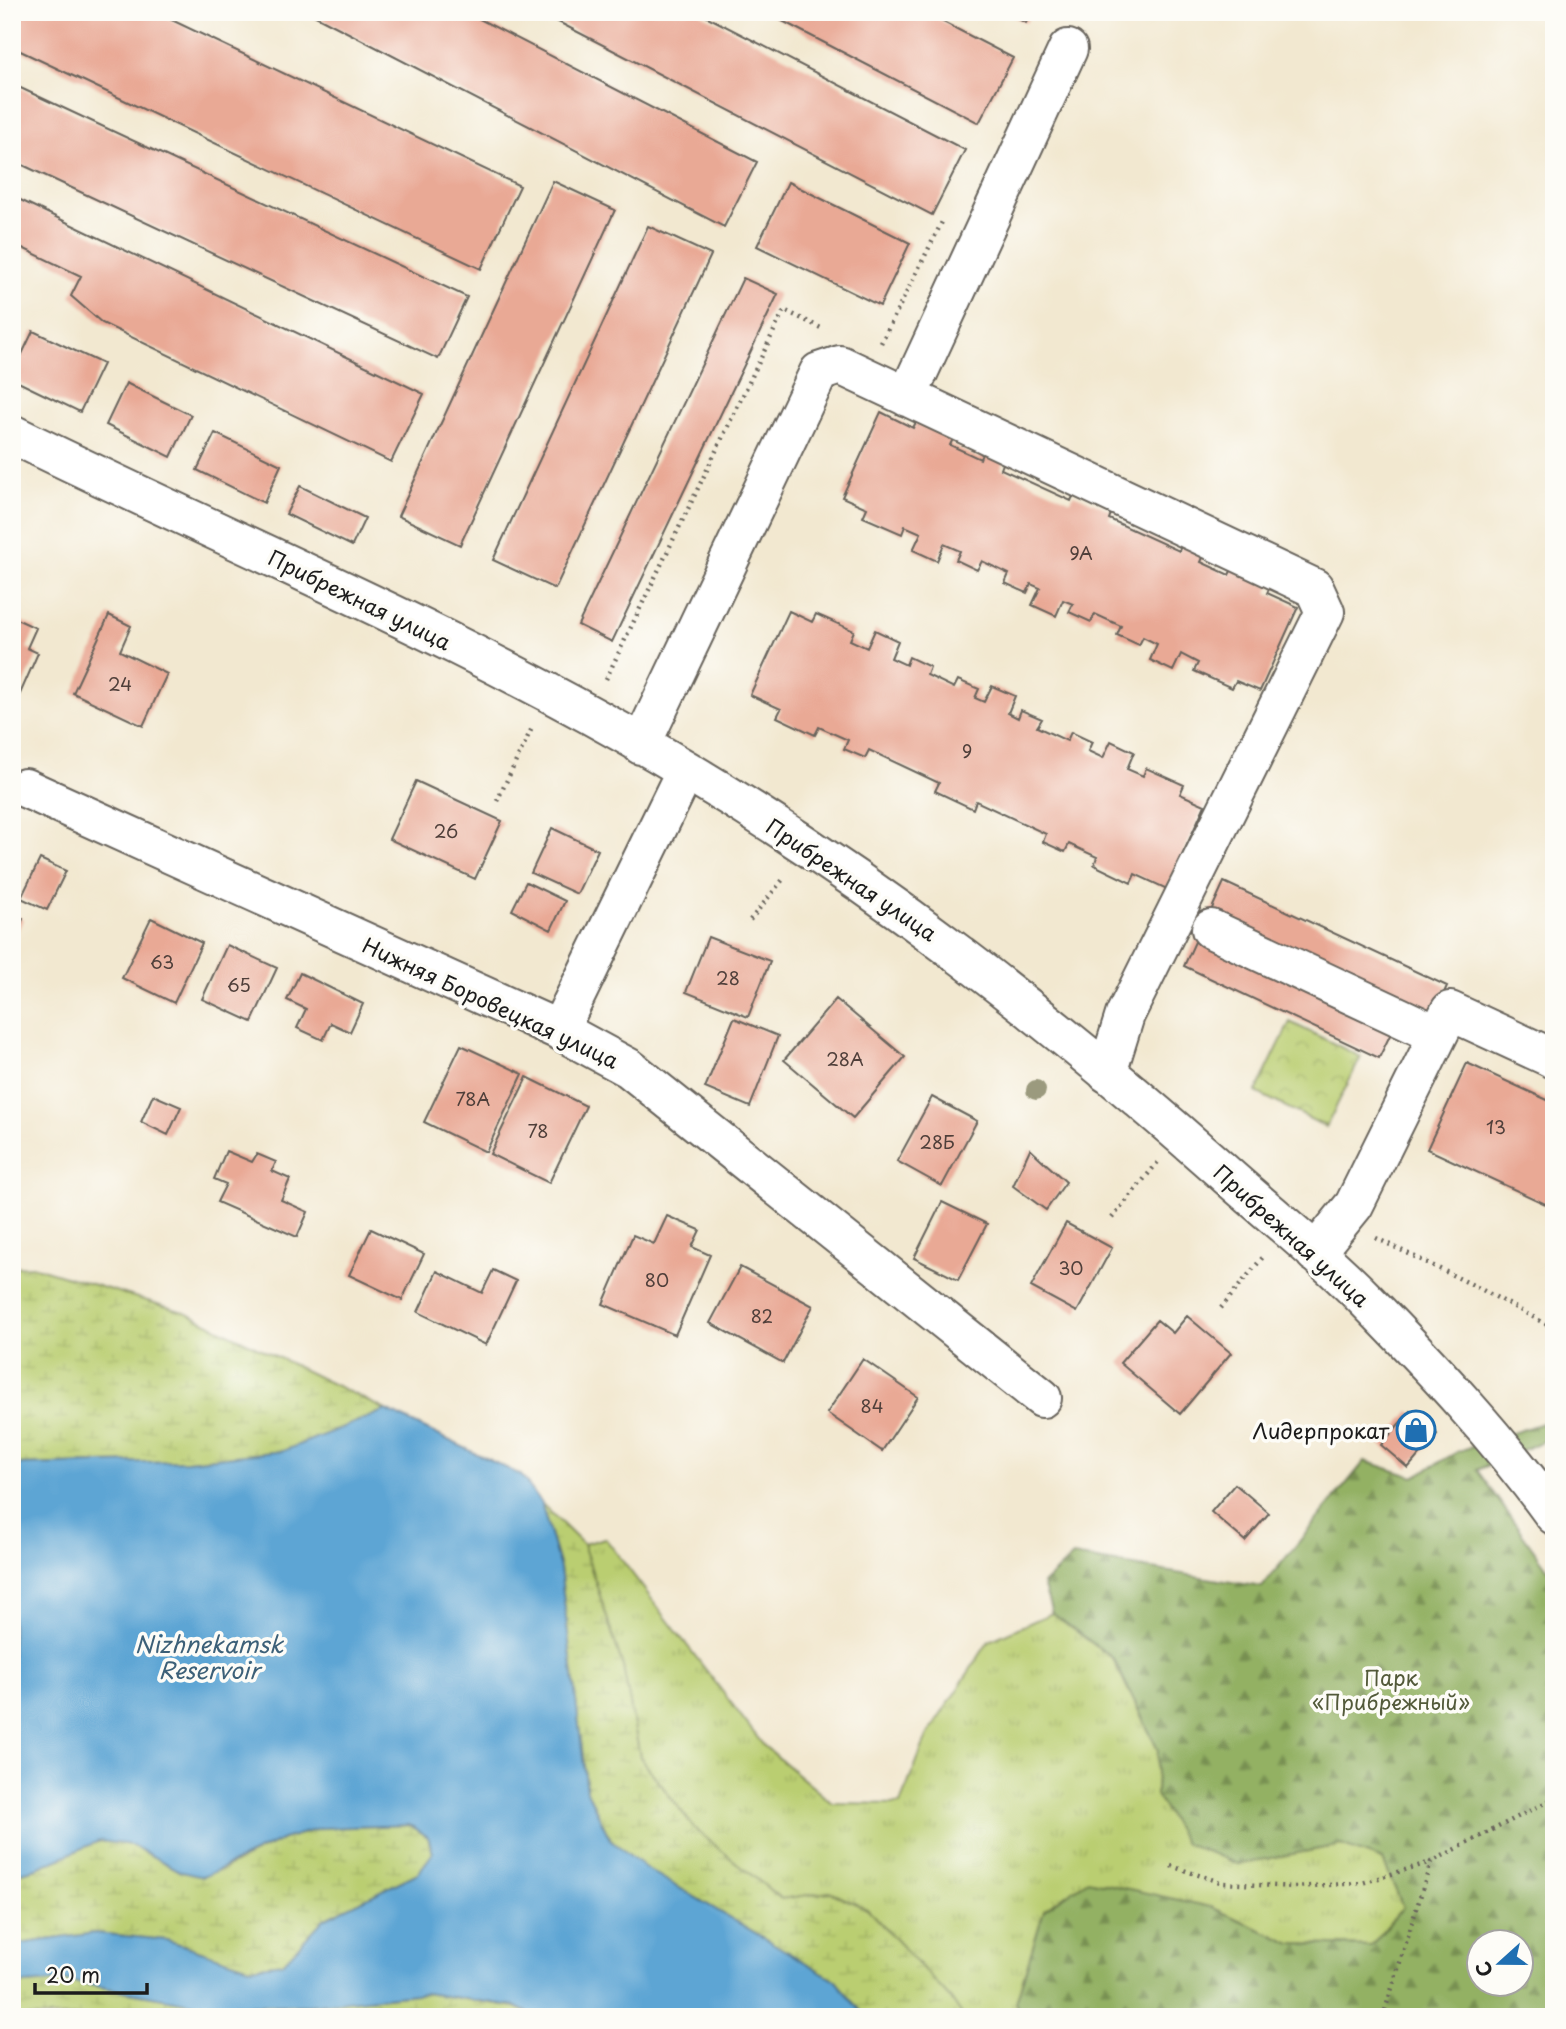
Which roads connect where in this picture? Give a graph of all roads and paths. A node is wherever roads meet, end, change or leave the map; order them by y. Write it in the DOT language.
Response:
graph roads {
  1 [pos="1068,49"];
  2 [pos="907,397"];
  3 [pos="12,434"];
  4 [pos="549,693"];
  5 [pos="641,745"];
  6 [pos="686,770"];
  7 [pos="25,788"];
  8 [pos="497,800"];
  9 [pos="809,848"];
  10 [pos="750,919"];
  11 [pos="1211,929"];
  12 [pos="559,1030"];
  13 [pos="1438,1035"];
  14 [pos="1554,1059"];
  15 [pos="1107,1073"];
  16 [pos="1180,1134"];
  17 [pos="1112,1219"];
  18 [pos="1341,1222"];
  19 [pos="1286,1228"];
  20 [pos="1315,1252"];
  21 [pos="1222,1308"];
  22 [pos="1554,1323"];
  23 [pos="1042,1398"];
  24 [pos="1554,1515"];
  25 [pos="1554,1795"];
  26 [pos="1432,1862"];
  27 [pos="1171,1866"];
  28 [pos="1383,2017"];
  1 -- 2 [label="street"];
  2 -- 5 [label="street"];
  2 -- 15 [label="street"];
  3 -- 4 [label="street, Прибрежная улица"];
  4 -- 5 [label="street, Прибрежная улица"];
  4 -- 8 [label="path"];
  5 -- 6 [label="street, Прибрежная улица"];
  6 -- 9 [label="street, Прибрежная улица"];
  6 -- 12 [label="street"];
  7 -- 12 [label="street, Нижняя Боровецкая улица"];
  9 -- 10 [label="path"];
  9 -- 15 [label="street, Прибрежная улица"];
  11 -- 13 [label="street"];
  12 -- 23 [label="street, Нижняя Боровецкая улица"];
  13 -- 14 [label="street"];
  13 -- 18 [label="street"];
  15 -- 16 [label="street, Прибрежная улица"];
  16 -- 17 [label="path"];
  16 -- 19 [label="street, Прибрежная улица"];
  18 -- 20 [label="street"];
  18 -- 22 [label="path"];
  19 -- 20 [label="street, Прибрежная улица"];
  19 -- 21 [label="path"];
  20 -- 24 [label="street, Прибрежная улица"];
  25 -- 26 [label="path"];
  26 -- 27 [label="path"];
  26 -- 28 [label="path"];
}
